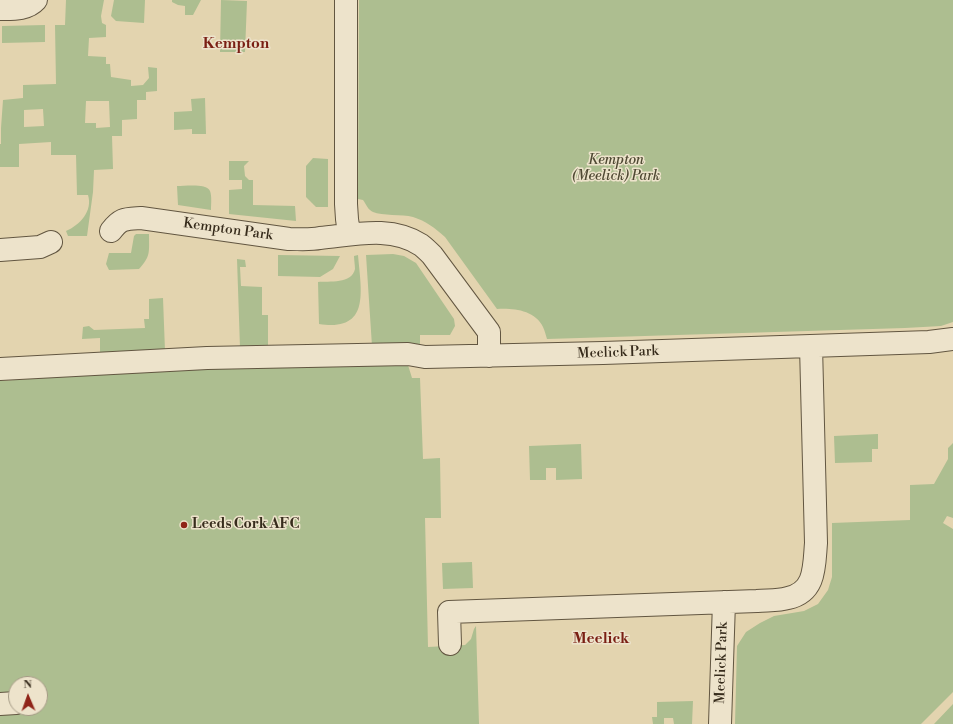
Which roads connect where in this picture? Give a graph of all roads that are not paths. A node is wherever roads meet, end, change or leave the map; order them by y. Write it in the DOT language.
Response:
graph roads {
  1 [pos="36,0"];
  2 [pos="346,0"];
  3 [pos="0,10"];
  4 [pos="111,231"];
  5 [pos="349,234"];
  6 [pos="51,242"];
  7 [pos="0,250"];
  8 [pos="953,339"];
  9 [pos="810,346"];
  10 [pos="489,356"];
  11 [pos="0,369"];
  12 [pos="724,602"];
  13 [pos="450,644"];
  14 [pos="720,724"];
  1 -- 3 [label="street"];
  2 -- 5 [label="street"];
  4 -- 5 [label="street, Kempton Park"];
  5 -- 10 [label="street, Kempton Park"];
  6 -- 7 [label="street"];
  8 -- 9 [label="street, Meelick Park"];
  9 -- 10 [label="street, Meelick Park"];
  9 -- 12 [label="street, Meelick Park"];
  10 -- 11 [label="street, Meelick Park"];
  12 -- 13 [label="street, Meelick Park"];
  12 -- 14 [label="street, Meelick Park"];
}
